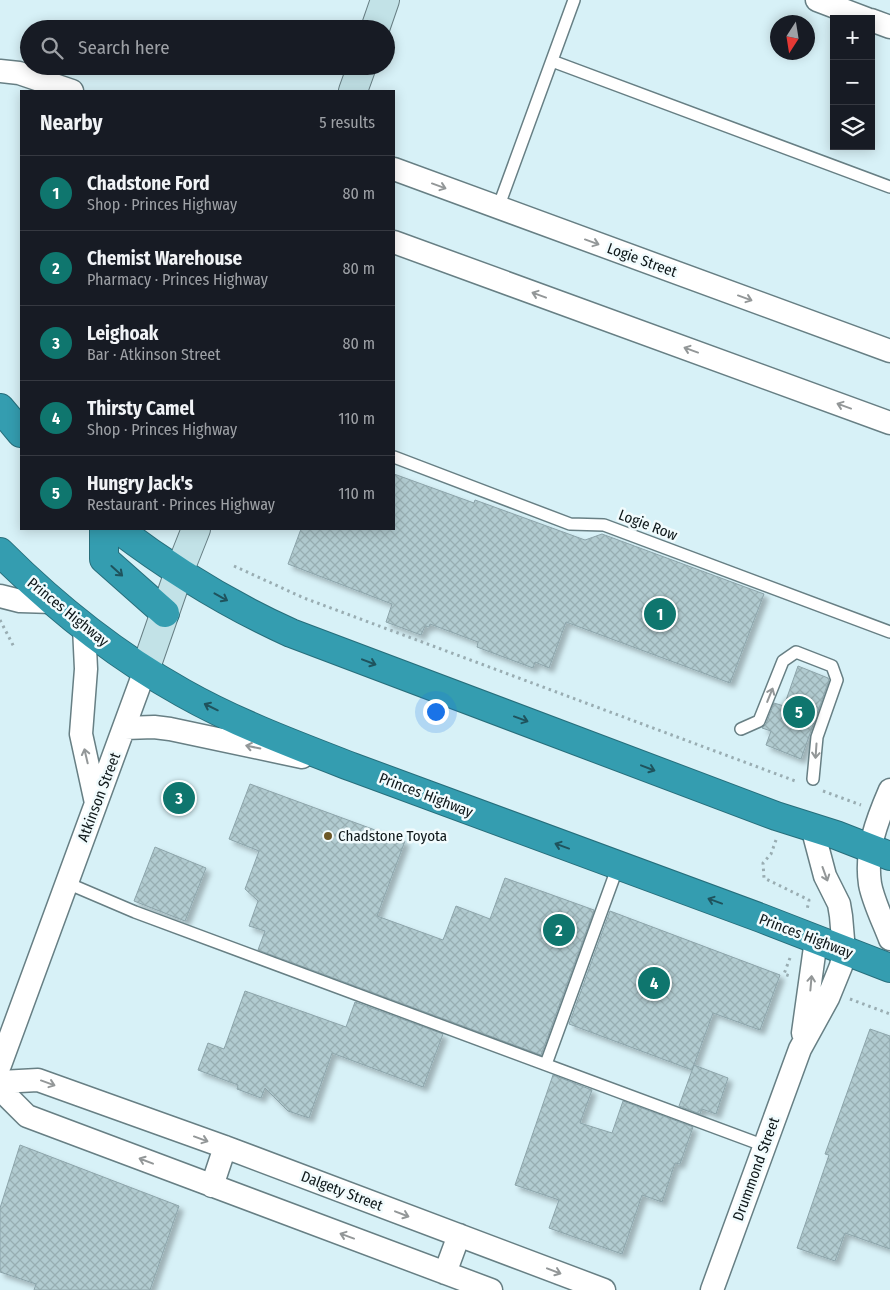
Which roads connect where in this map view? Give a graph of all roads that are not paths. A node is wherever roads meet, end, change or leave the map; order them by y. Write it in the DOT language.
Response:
graph roads {
  1 [pos="385,0"];
  2 [pos="574,0"];
  3 [pos="817,0"];
  4 [pos="856,15"];
  5 [pos="378,20"];
  6 [pos="875,21"];
  7 [pos="890,27"];
  8 [pos="552,61"];
  9 [pos="0,71"];
  10 [pos="20,73"];
  11 [pos="25,75"];
  12 [pos="359,75"];
  13 [pos="69,90"];
  14 [pos="354,90"];
  15 [pos="395,169"];
  16 [pos="890,186"];
  17 [pos="498,208"];
  18 [pos="395,242"];
  19 [pos="890,351"];
  20 [pos="0,408"];
  21 [pos="890,423"];
  22 [pos="20,432"];
  23 [pos="395,457"];
  24 [pos="104,530"];
  25 [pos="119,530"];
  26 [pos="196,530"];
  27 [pos="0,552"];
  28 [pos="179,572"];
  29 [pos="0,596"];
  30 [pos="53,602"];
  31 [pos="165,614"];
  32 [pos="84,627"];
  33 [pos="890,632"];
  34 [pos="146,670"];
  35 [pos="125,728"];
  36 [pos="740,729"];
  37 [pos="352,768"];
  38 [pos="816,784"];
  39 [pos="890,790"];
  40 [pos="96,803"];
  41 [pos="812,827"];
  42 [pos="880,852"];
  43 [pos="618,866"];
  44 [pos="67,883"];
  45 [pos="808,936"];
  46 [pos="890,939"];
  47 [pos="844,951"];
  48 [pos="890,968"];
  49 [pos="800,1048"];
  50 [pos="546,1064"];
  51 [pos="0,1066"];
  52 [pos="0,1082"];
  53 [pos="0,1088"];
  54 [pos="765,1146"];
  55 [pos="225,1147"];
  56 [pos="212,1186"];
  57 [pos="459,1235"];
  58 [pos="445,1273"];
  59 [pos="491,1290"];
  60 [pos="604,1290"];
  61 [pos="712,1290"];
  1 -- 5 [label="street"];
  2 -- 8 [label="lane"];
  3 -- 4 [label="street"];
  6 -- 7 [label="street"];
  8 -- 16 [label="lane"];
  8 -- 17 [label="lane"];
  9 -- 10 [label="street"];
  11 -- 13 [label="street"];
  12 -- 14 [label="street"];
  15 -- 17 [label="street, Logie Street, one-way"];
  17 -- 19 [label="street, Logie Street, one-way"];
  21 -- 18 [label="street, one-way"];
  20 -- 22 [label="highway"];
  23 -- 33 [label="lane, Logie Row"];
  24 -- 31 [label="highway, one-way"];
  25 -- 28 [label="highway"];
  26 -- 28 [label="street, Atkinson Street"];
  27 -- 30 [label="highway, Princes Highway"];
  28 -- 31 [label="street, Atkinson Street"];
  28 -- 41 [label="highway, one-way"];
  29 -- 30 [label="street"];
  30 -- 32 [label="highway, Princes Highway"];
  31 -- 34 [label="street, Atkinson Street"];
  32 -- 34 [label="highway, Princes Highway"];
  40 -- 32 [label="street, one-way"];
  34 -- 35 [label="street, Atkinson Street"];
  37 -- 34 [label="highway, Princes Highway, one-way"];
  37 -- 35 [label="street, one-way"];
  35 -- 40 [label="street, Atkinson Street"];
  36 -- 38 [label="lane, one-way"];
  43 -- 37 [label="highway, Princes Highway, one-way"];
  39 -- 42 [label="street"];
  40 -- 44 [label="street, Atkinson Street"];
  41 -- 42 [label="highway"];
  41 -- 47 [label="street, Drummond Street, one-way"];
  42 -- 46 [label="street"];
  45 -- 43 [label="highway, Princes Highway, one-way"];
  43 -- 50 [label="lane"];
  44 -- 50 [label="lane"];
  44 -- 51 [label="street, Atkinson Street"];
  45 -- 47 [label="highway, Princes Highway"];
  49 -- 45 [label="street, Drummond Street, one-way"];
  47 -- 48 [label="highway, Princes Highway"];
  47 -- 49 [label="street, Drummond Street"];
  49 -- 54 [label="street, Drummond Street"];
  50 -- 54 [label="lane"];
  52 -- 55 [label="street, Dalgety Street, one-way"];
  56 -- 53 [label="street, one-way"];
  54 -- 61 [label="street, Drummond Street"];
  55 -- 56 [label="street"];
  55 -- 57 [label="street, Dalgety Street, one-way"];
  58 -- 56 [label="street, one-way"];
  57 -- 58 [label="street"];
  57 -- 60 [label="street, Dalgety Street, one-way"];
  58 -- 59 [label="street"];
}
